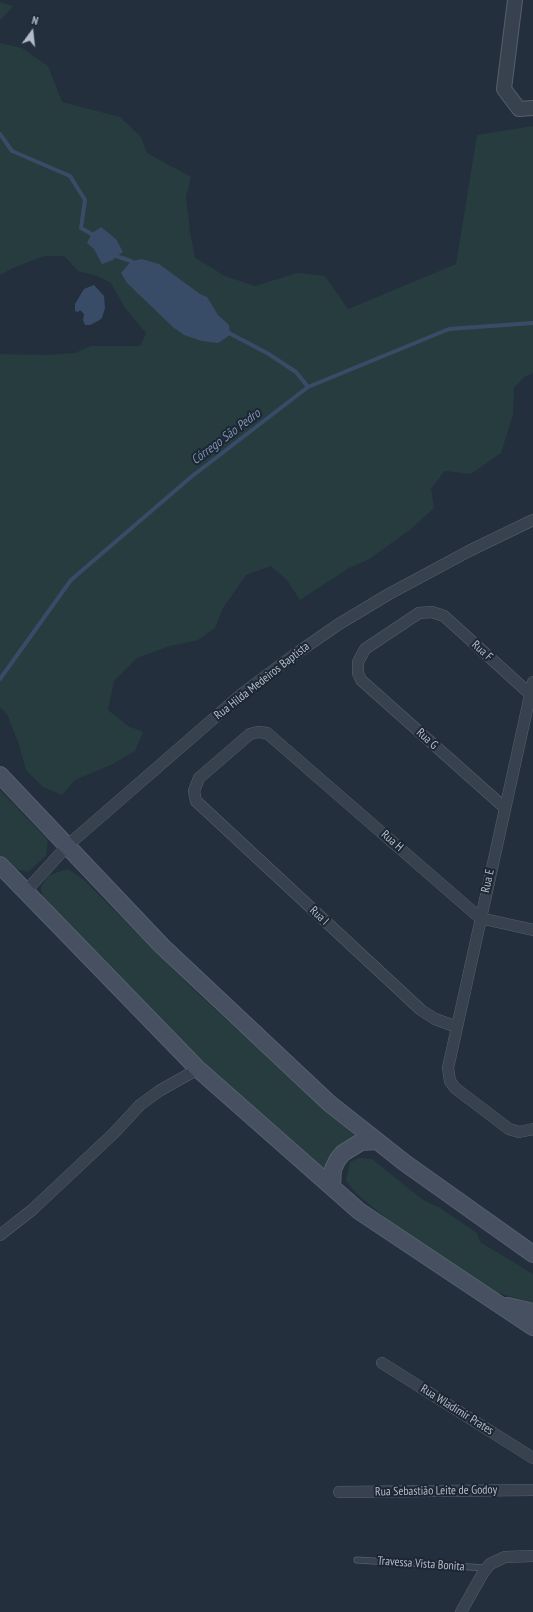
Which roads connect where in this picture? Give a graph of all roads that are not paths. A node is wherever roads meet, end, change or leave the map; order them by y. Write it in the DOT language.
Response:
graph roads {
  1 [pos="515,0"];
  2 [pos="533,108"];
  3 [pos="533,520"];
  4 [pos="432,612"];
  5 [pos="533,682"];
  6 [pos="530,694"];
  7 [pos="261,732"];
  8 [pos="0,775"];
  9 [pos="505,808"];
  10 [pos="68,845"];
  11 [pos="0,866"];
  12 [pos="26,890"];
  13 [pos="480,918"];
  14 [pos="533,930"];
  15 [pos="457,1027"];
  16 [pos="198,1069"];
  17 [pos="533,1129"];
  18 [pos="377,1141"];
  19 [pos="332,1186"];
  20 [pos="0,1235"];
  21 [pos="533,1254"];
  22 [pos="496,1303"];
  23 [pos="533,1312"];
  24 [pos="533,1327"];
  25 [pos="382,1363"];
  26 [pos="533,1458"];
  27 [pos="533,1490"];
  28 [pos="339,1492"];
  29 [pos="533,1556"];
  30 [pos="357,1560"];
  31 [pos="490,1565"];
  32 [pos="461,1612"];
  1 -- 2 [label="street"];
  3 -- 10 [label="street, Rua Hilda Medeiros Baptista"];
  4 -- 6 [label="street, Rua F"];
  4 -- 9 [label="street, Rua G"];
  5 -- 6 [label="street, Rua E"];
  6 -- 9 [label="street, Rua E"];
  7 -- 13 [label="street, Rua H"];
  7 -- 15 [label="street, Rua I"];
  8 -- 10 [label="main road"];
  9 -- 13 [label="street, Rua E"];
  10 -- 12 [label="street, Rua Hilda Medeiros Baptista"];
  10 -- 18 [label="main road"];
  11 -- 12 [label="main road"];
  12 -- 16 [label="main road"];
  13 -- 14 [label="street, Rua H"];
  13 -- 15 [label="street, Rua E"];
  15 -- 17 [label="street, Rua E"];
  16 -- 19 [label="main road"];
  16 -- 20 [label="street"];
  18 -- 19 [label="main road"];
  18 -- 21 [label="main road"];
  19 -- 22 [label="main road"];
  22 -- 23 [label="main road"];
  22 -- 24 [label="main road"];
  25 -- 26 [label="street, Rua Wladimir Prates"];
  27 -- 28 [label="street, Rua Sebastião Leite de Godoy"];
  29 -- 31 [label="street, Travessa Vista Bonita"];
  30 -- 31 [label="lane, Travessa Vista Bonita"];
  31 -- 32 [label="street"];
}
